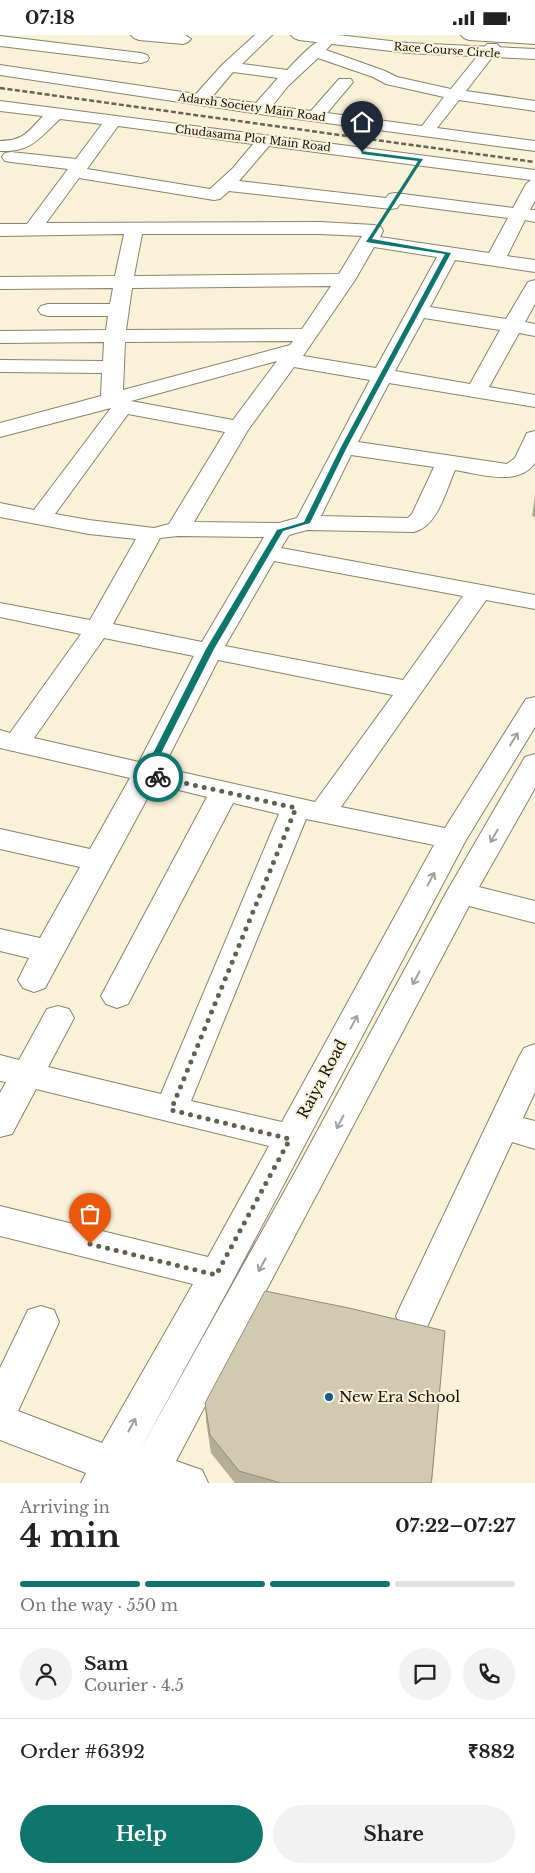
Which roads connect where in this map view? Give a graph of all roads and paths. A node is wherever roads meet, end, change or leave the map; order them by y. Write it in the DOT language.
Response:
graph roads {
  1 [pos="65,35"];
  2 [pos="140,35"];
  3 [pos="264,35"];
  4 [pos="299,35"];
  5 [pos="347,35"];
  6 [pos="469,35"];
  7 [pos="183,39"];
  8 [pos="535,39"];
  9 [pos="327,40"];
  10 [pos="514,40"];
  11 [pos="0,41"];
  12 [pos="51,47"];
  13 [pos="535,48"];
  14 [pos="490,50"];
  15 [pos="314,51"];
  16 [pos="535,54"];
  17 [pos="141,58"];
  18 [pos="229,67"];
  19 [pos="0,70"];
  20 [pos="23,73"];
  21 [pos="290,75"];
  22 [pos="344,82"];
  23 [pos="456,95"];
  24 [pos="200,100"];
  25 [pos="0,106"];
  26 [pos="535,106"];
  27 [pos="260,109"];
  28 [pos="56,113"];
  29 [pos="315,116"];
  30 [pos="114,120"];
  31 [pos="427,130"];
  32 [pos="265,140"];
  33 [pos="535,146"];
  34 [pos="7,155"];
  35 [pos="78,168"];
  36 [pos="413,171"];
  37 [pos="535,175"];
  38 [pos="535,184"];
  39 [pos="220,190"];
  40 [pos="392,201"];
  41 [pos="528,215"];
  42 [pos="32,229"];
  43 [pos="134,229"];
  44 [pos="178,229"];
  45 [pos="0,230"];
  46 [pos="371,236"];
  47 [pos="449,253"];
  48 [pos="495,260"];
  49 [pos="535,266"];
  50 [pos="346,280"];
  51 [pos="123,281"];
  52 [pos="0,283"];
  53 [pos="535,286"];
  54 [pos="48,310"];
  55 [pos="119,310"];
  56 [pos="417,311"];
  57 [pos="512,327"];
  58 [pos="535,331"];
  59 [pos="116,336"];
  60 [pos="0,337"];
  61 [pos="298,348"];
  62 [pos="0,366"];
  63 [pos="111,367"];
  64 [pos="382,375"];
  65 [pos="476,392"];
  66 [pos="535,401"];
  67 [pos="117,403"];
  68 [pos="238,427"];
  69 [pos="1,428"];
  70 [pos="535,438"];
  71 [pos="344,447"];
  72 [pos="447,463"];
  73 [pos="0,511"];
  74 [pos="40,518"];
  75 [pos="306,523"];
  76 [pos="178,529"];
  77 [pos="280,530"];
  78 [pos="151,534"];
  79 [pos="267,553"];
  80 [pos="479,592"];
  81 [pos="535,602"];
  82 [pos="0,610"];
  83 [pos="98,629"];
  84 [pos="210,649"];
  85 [pos="410,689"];
  86 [pos="535,705"];
  87 [pos="8,741"];
  88 [pos="535,763"];
  89 [pos="146,775"];
  90 [pos="224,792"];
  91 [pos="523,806"];
  92 [pos="309,811"];
  93 [pos="0,839"];
  94 [pos="452,839"];
  95 [pos="98,861"];
  96 [pos="461,893"];
  97 [pos="535,912"];
  98 [pos="0,940"];
  99 [pos="48,951"];
  100 [pos="34,980"];
  101 [pos="117,996"];
  102 [pos="58,1018"];
  103 [pos="535,1057"];
  104 [pos="14,1072"];
  105 [pos="171,1110"];
  106 [pos="0,1124"];
  107 [pos="503,1125"];
  108 [pos="535,1135"];
  109 [pos="290,1139"];
  110 [pos="0,1221"];
  111 [pos="216,1275"];
  112 [pos="414,1316"];
  113 [pos="41,1322"];
  114 [pos="0,1409"];
  115 [pos="0,1422"];
  116 [pos="106,1473"];
  117 [pos="146,1479"];
  118 [pos="188,1483"];
  1 -- 12 [label="street"];
  2 -- 7 [label="street"];
  3 -- 18 [label="street"];
  4 -- 9 [label="street, Race Course Circle"];
  5 -- 14 [label="street, Race Course Circle"];
  6 -- 10 [label="street"];
  8 -- 10 [label="street"];
  9 -- 14 [label="street, Race Course Circle"];
  9 -- 15 [label="street"];
  10 -- 13 [label="street, Race Course Circle"];
  10 -- 14 [label="street, Race Course Circle"];
  11 -- 12 [label="street"];
  12 -- 17 [label="street"];
  12 -- 20 [label="street"];
  14 -- 16 [label="street, Race Course Circle"];
  14 -- 23 [label="street"];
  15 -- 21 [label="street"];
  15 -- 23 [label="street"];
  18 -- 21 [label="street"];
  18 -- 24 [label="street"];
  19 -- 20 [label="street, Adarsh Society Main Road"];
  20 -- 24 [label="street, Adarsh Society Main Road"];
  21 -- 27 [label="street"];
  22 -- 29 [label="street"];
  23 -- 26 [label="street"];
  23 -- 31 [label="street"];
  24 -- 27 [label="street, Adarsh Society Main Road"];
  25 -- 28 [label="street, Chudasama Plot Main Road"];
  27 -- 29 [label="street, Adarsh Society Main Road"];
  28 -- 30 [label="street, Chudasama Plot Main Road"];
  28 -- 34 [label="street"];
  29 -- 31 [label="street, Adarsh Society Main Road"];
  30 -- 32 [label="street, Chudasama Plot Main Road"];
  30 -- 35 [label="street"];
  31 -- 33 [label="street, Adarsh Society Main Road"];
  32 -- 36 [label="street, Chudasama Plot Main Road"];
  32 -- 39 [label="street"];
  34 -- 35 [label="street"];
  35 -- 39 [label="street"];
  35 -- 42 [label="street"];
  36 -- 37 [label="street, Chudasama Plot Main Road"];
  36 -- 40 [label="street"];
  38 -- 41 [label="street"];
  39 -- 40 [label="street"];
  39 -- 44 [label="street"];
  40 -- 41 [label="street"];
  40 -- 46 [label="street"];
  41 -- 48 [label="street"];
  42 -- 43 [label="street"];
  42 -- 45 [label="street"];
  43 -- 44 [label="street"];
  43 -- 51 [label="street"];
  44 -- 46 [label="street"];
  46 -- 47 [label="street"];
  46 -- 50 [label="street"];
  47 -- 48 [label="street"];
  47 -- 56 [label="street"];
  48 -- 49 [label="street"];
  50 -- 51 [label="street"];
  50 -- 61 [label="street"];
  51 -- 52 [label="street"];
  51 -- 55 [label="street"];
  53 -- 57 [label="street"];
  54 -- 55 [label="street"];
  55 -- 59 [label="street"];
  56 -- 57 [label="street"];
  56 -- 64 [label="street"];
  57 -- 58 [label="street"];
  57 -- 65 [label="street"];
  59 -- 60 [label="street"];
  59 -- 61 [label="street"];
  59 -- 63 [label="street"];
  61 -- 64 [label="street"];
  61 -- 67 [label="street"];
  61 -- 68 [label="street"];
  62 -- 63 [label="street"];
  63 -- 67 [label="street"];
  64 -- 65 [label="street"];
  64 -- 71 [label="street"];
  65 -- 66 [label="street"];
  67 -- 68 [label="street"];
  67 -- 69 [label="street"];
  67 -- 74 [label="street"];
  68 -- 76 [label="street"];
  70 -- 72 [label="street"];
  71 -- 72 [label="street"];
  71 -- 75 [label="street"];
  72 -- 75 [label="street"];
  73 -- 74 [label="street"];
  74 -- 78 [label="street"];
  75 -- 77 [label="street"];
  76 -- 77 [label="street"];
  76 -- 78 [label="street"];
  77 -- 79 [label="street"];
  78 -- 83 [label="street"];
  79 -- 80 [label="street"];
  79 -- 84 [label="street"];
  80 -- 81 [label="street"];
  80 -- 85 [label="street"];
  82 -- 83 [label="street"];
  83 -- 84 [label="street"];
  83 -- 87 [label="street"];
  84 -- 85 [label="street"];
  84 -- 89 [label="street"];
  85 -- 92 [label="street"];
  94 -- 86 [label="street, Raiya Road, one-way"];
  87 -- 89 [label="street"];
  88 -- 91 [label="street"];
  89 -- 90 [label="street"];
  89 -- 95 [label="street"];
  90 -- 92 [label="street"];
  90 -- 101 [label="street"];
  91 -- 96 [label="street, one-way"];
  92 -- 94 [label="street"];
  92 -- 105 [label="street"];
  93 -- 95 [label="street"];
  109 -- 94 [label="street, Raiya Road, one-way"];
  95 -- 99 [label="street"];
  96 -- 97 [label="street"];
  96 -- 117 [label="street, one-way"];
  98 -- 99 [label="street"];
  99 -- 100 [label="street"];
  102 -- 104 [label="street"];
  103 -- 107 [label="street"];
  104 -- 105 [label="street"];
  104 -- 106 [label="street"];
  105 -- 109 [label="street"];
  107 -- 108 [label="street"];
  107 -- 112 [label="street"];
  109 -- 111 [label="street, Raiya Road"];
  110 -- 111 [label="street"];
  116 -- 111 [label="street, Raiya Road, one-way"];
  113 -- 114 [label="street"];
  115 -- 116 [label="street"];
  116 -- 117 [label="street"];
  117 -- 118 [label="street"];
}
